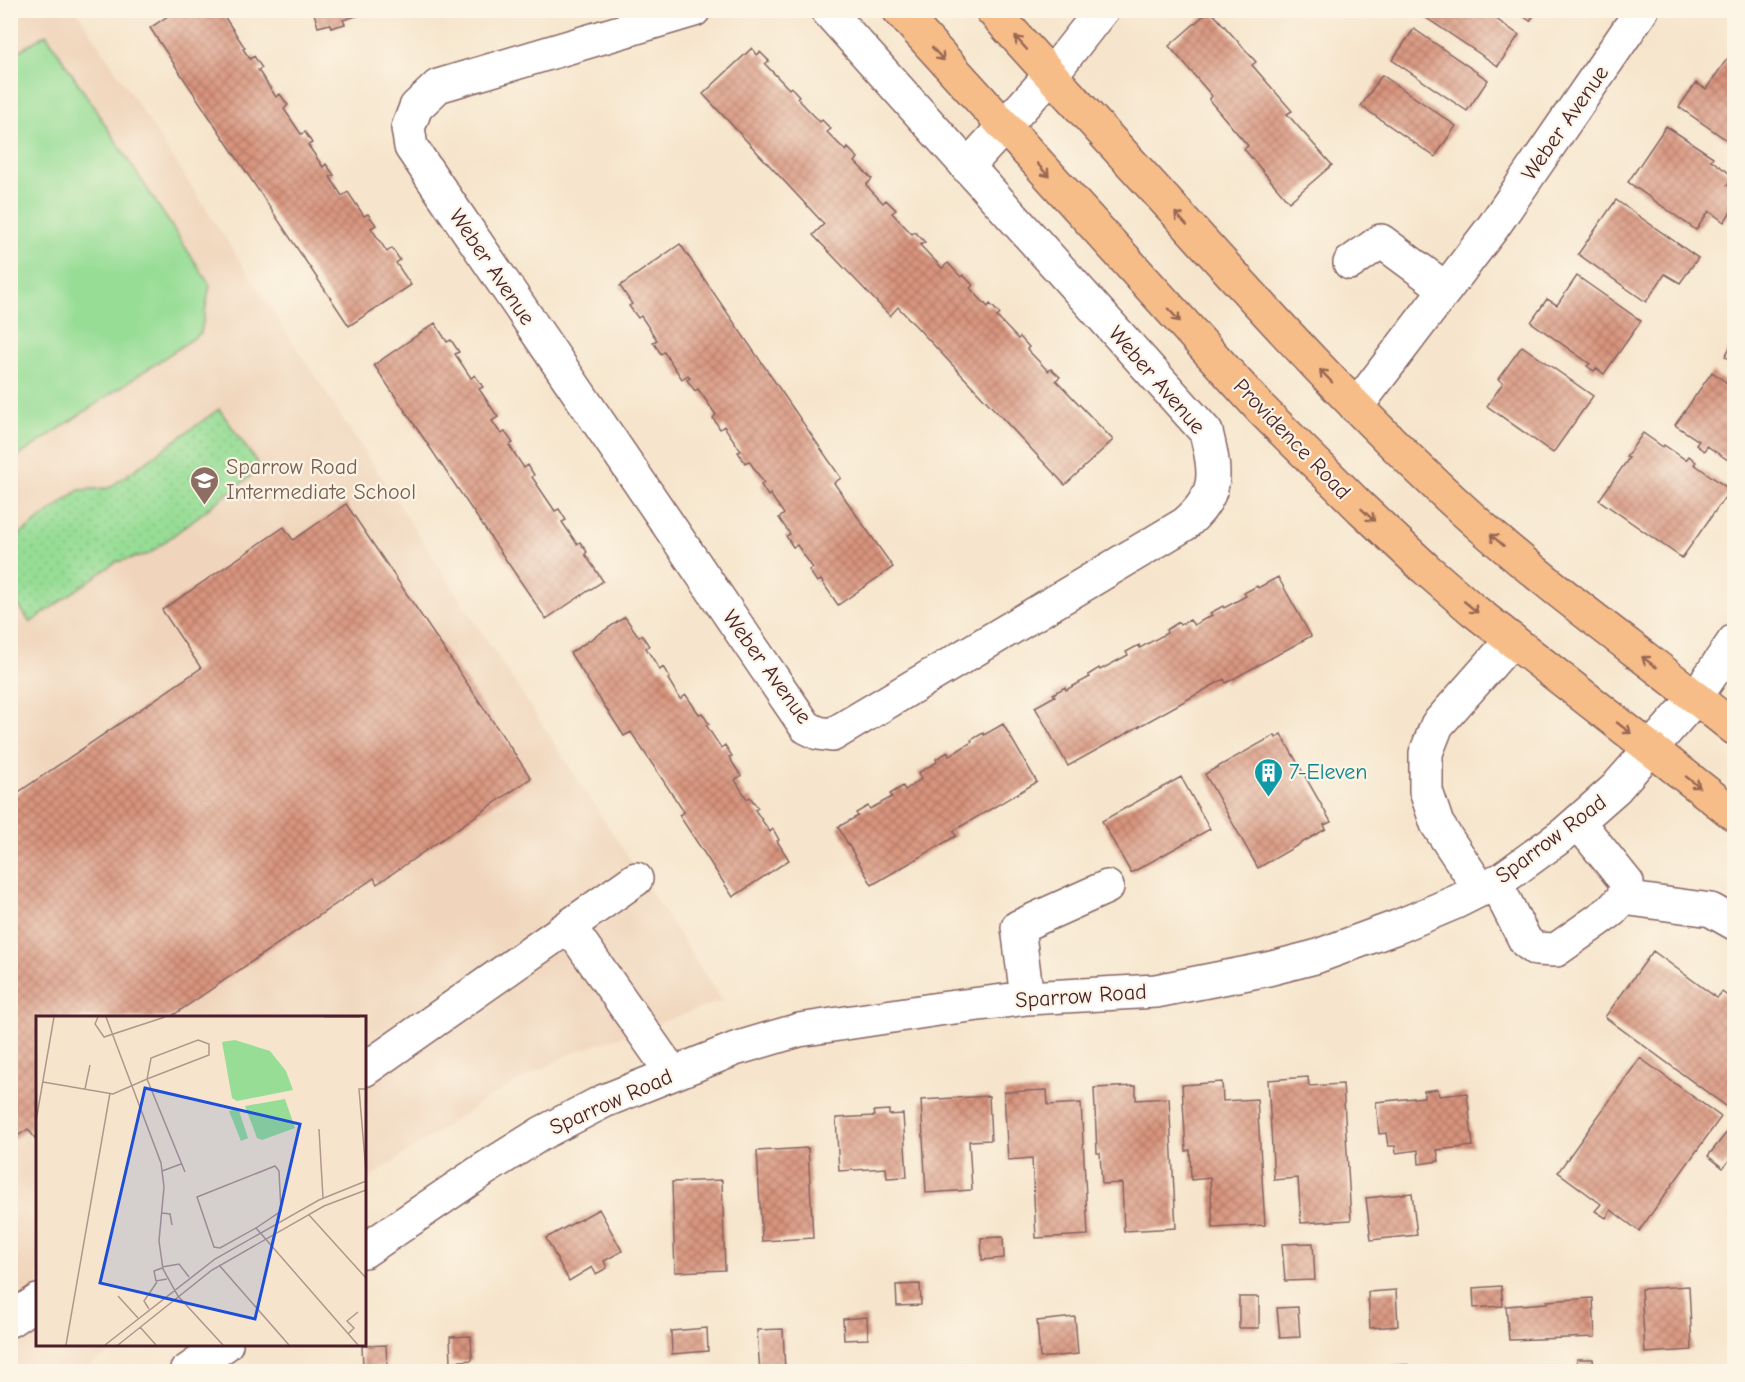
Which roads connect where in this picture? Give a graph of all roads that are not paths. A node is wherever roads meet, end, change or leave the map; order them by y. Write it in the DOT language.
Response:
graph roads {
  1 [pos="694,10"];
  2 [pos="827,10"];
  3 [pos="899,10"];
  4 [pos="992,10"];
  5 [pos="1102,10"];
  6 [pos="1642,10"];
  7 [pos="1051,75"];
  8 [pos="1004,126"];
  9 [pos="967,167"];
  10 [pos="1350,263"];
  11 [pos="1446,289"];
  12 [pos="1356,407"];
  13 [pos="1512,640"];
  14 [pos="1734,641"];
  15 [pos="1695,697"];
  16 [pos="1734,728"];
  17 [pos="1651,749"];
  18 [pos="1734,814"];
  19 [pos="1578,822"];
  20 [pos="636,879"];
  21 [pos="1488,886"];
  22 [pos="1107,887"];
  23 [pos="1623,898"];
  24 [pos="1730,910"];
  25 [pos="569,926"];
  26 [pos="1027,998"];
  27 [pos="366,1069"];
  28 [pos="672,1074"];
  29 [pos="366,1250"];
  30 [pos="36,1301"];
  31 [pos="10,1320"];
  32 [pos="223,1346"];
  33 [pos="186,1371"];
  1 -- 9 [label="street, Weber Avenue"];
  2 -- 9 [label="street, Weber Avenue"];
  3 -- 8 [label="main road, Providence Road, one-way"];
  7 -- 4 [label="main road, one-way"];
  5 -- 7 [label="street"];
  6 -- 11 [label="street, Weber Avenue"];
  7 -- 8 [label="street"];
  12 -- 7 [label="main road, one-way"];
  8 -- 9 [label="street"];
  8 -- 13 [label="main road, Providence Road, one-way"];
  10 -- 11 [label="street"];
  11 -- 12 [label="street, Weber Avenue"];
  15 -- 12 [label="main road, one-way"];
  13 -- 17 [label="main road, Providence Road, one-way"];
  13 -- 21 [label="street"];
  14 -- 15 [label="street, Sparrow Road"];
  15 -- 16 [label="main road"];
  15 -- 17 [label="street, Sparrow Road"];
  17 -- 18 [label="main road, Providence Road, one-way"];
  17 -- 19 [label="street, Sparrow Road"];
  19 -- 21 [label="street, Sparrow Road"];
  19 -- 23 [label="street"];
  20 -- 25 [label="street"];
  21 -- 23 [label="street"];
  21 -- 26 [label="street, Sparrow Road"];
  22 -- 26 [label="street"];
  23 -- 24 [label="street"];
  25 -- 27 [label="street"];
  25 -- 28 [label="street"];
  26 -- 28 [label="street, Sparrow Road"];
  28 -- 29 [label="street, Sparrow Road"];
  30 -- 31 [label="street"];
  32 -- 33 [label="street"];
}
